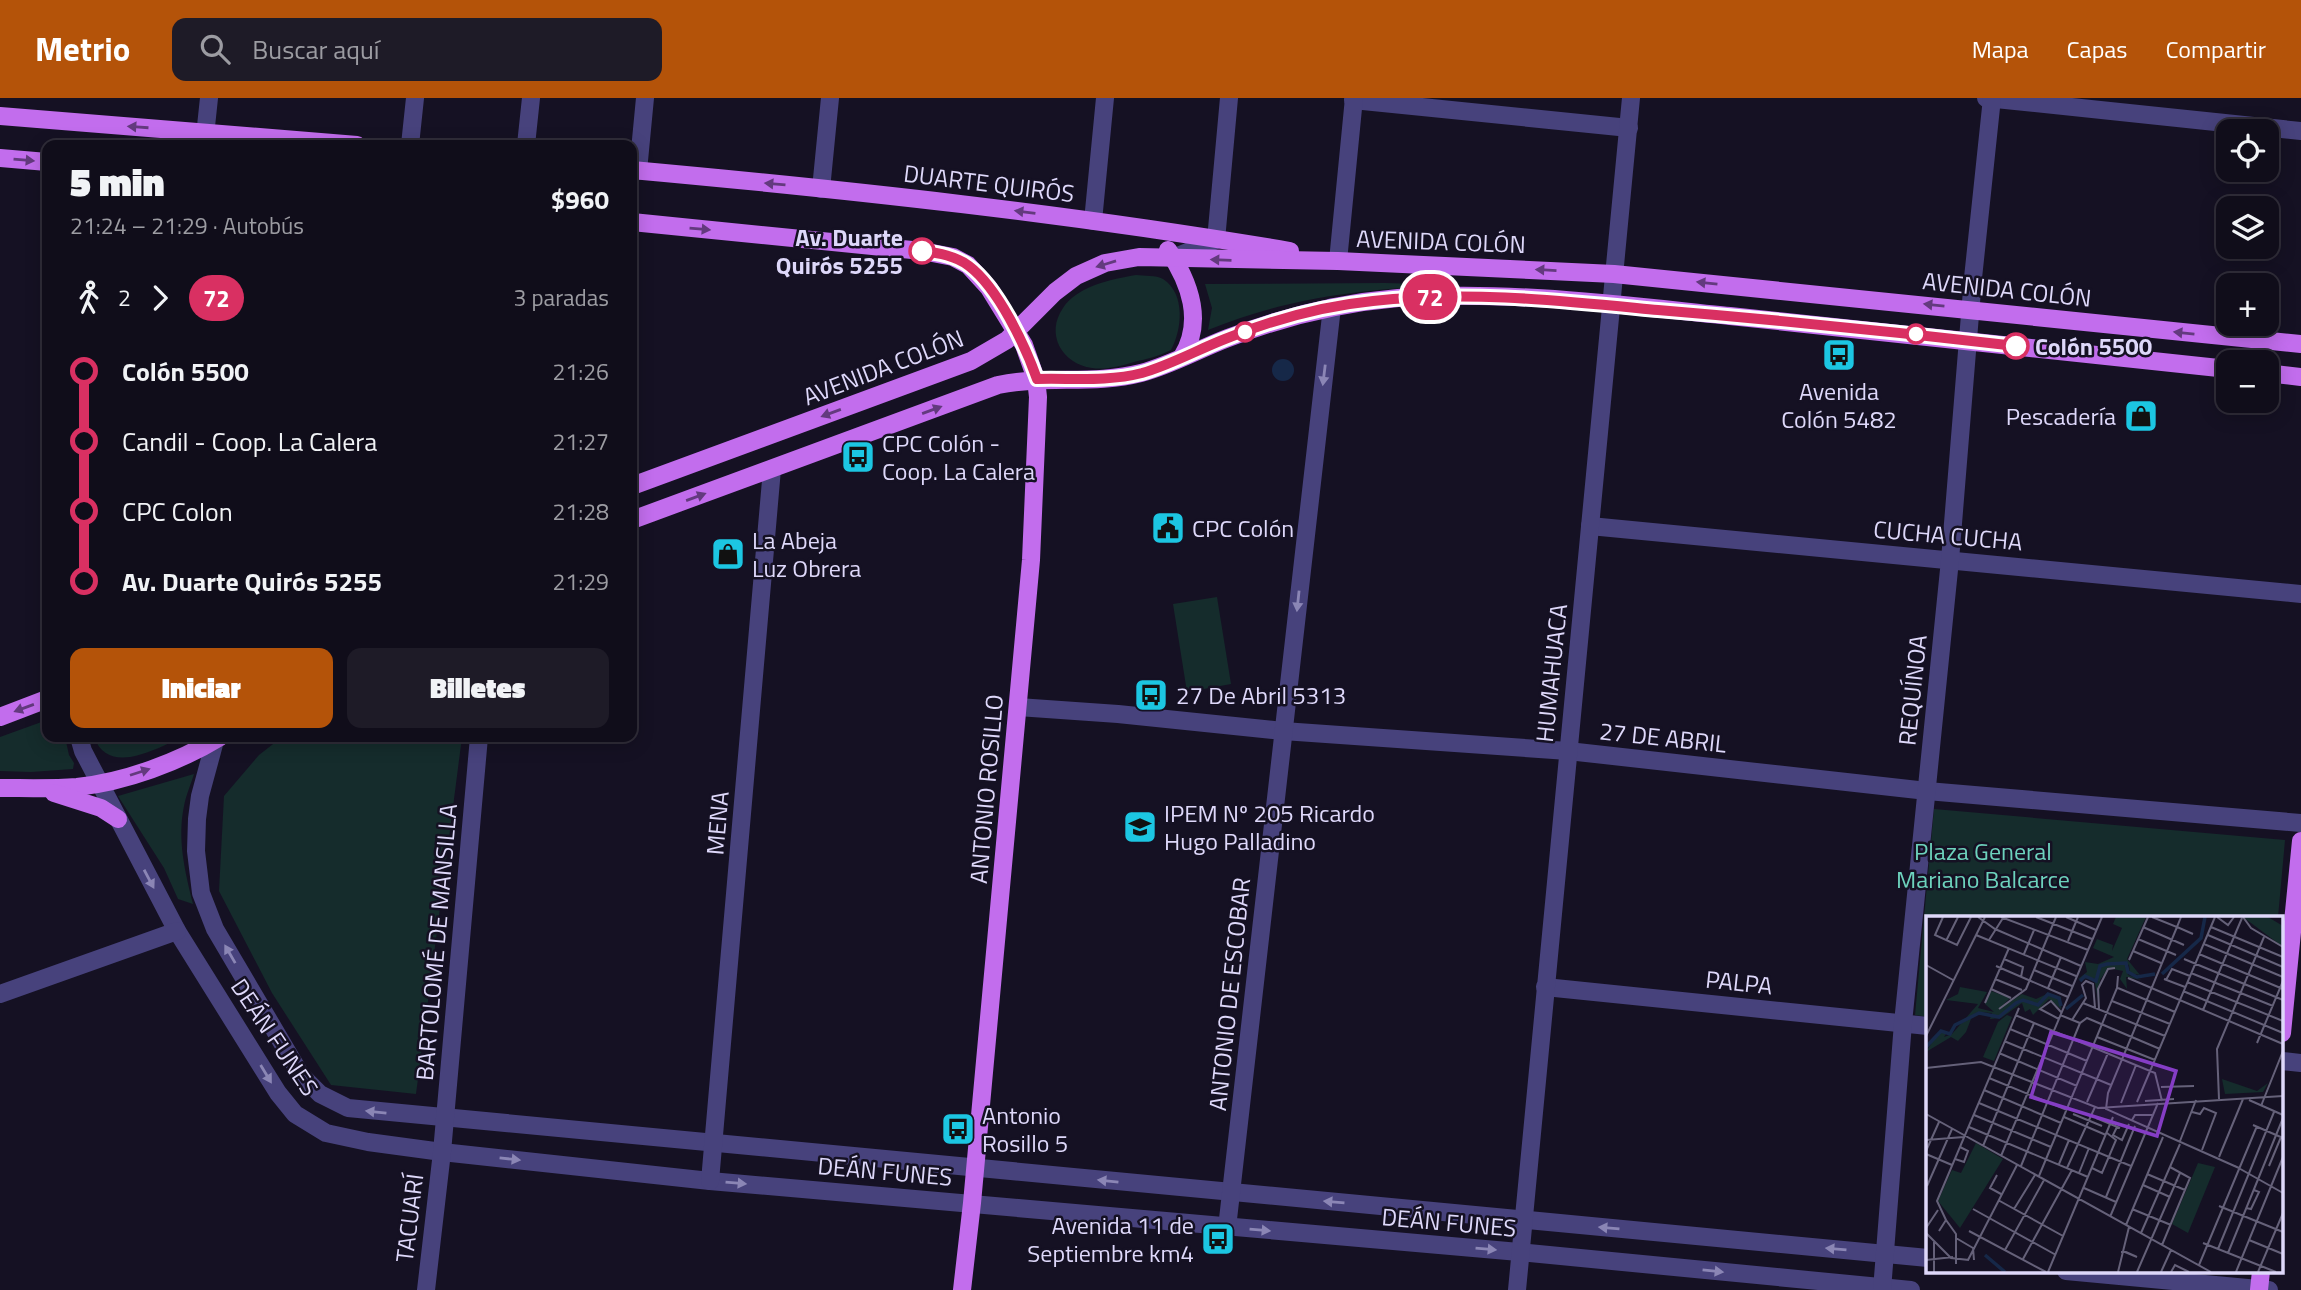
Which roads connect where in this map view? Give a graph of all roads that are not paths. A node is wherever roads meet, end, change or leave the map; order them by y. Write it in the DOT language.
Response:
graph roads {
  1 [pos="209,98"];
  2 [pos="415,98"];
  3 [pos="531,98"];
  4 [pos="645,98"];
  5 [pos="830,98"];
  6 [pos="1105,98"];
  7 [pos="1229,98"];
  8 [pos="1631,98"];
  9 [pos="1990,98"];
  10 [pos="1354,99"];
  11 [pos="1507,107"];
  12 [pos="0,116"];
  13 [pos="1629,128"];
  14 [pos="2301,131"];
  15 [pos="205,139"];
  16 [pos="230,140"];
  17 [pos="411,140"];
  18 [pos="527,140"];
  19 [pos="637,156"];
  20 [pos="0,158"];
  21 [pos="42,162"];
  22 [pos="637,171"];
  23 [pos="821,188"];
  24 [pos="1093,220"];
  25 [pos="637,223"];
  26 [pos="1153,230"];
  27 [pos="1216,240"];
  28 [pos="1173,258"];
  29 [pos="1338,261"];
  30 [pos="1614,274"];
  31 [pos="1612,306"];
  32 [pos="1332,307"];
  33 [pos="1970,309"];
  34 [pos="1017,331"];
  35 [pos="1968,340"];
  36 [pos="2301,344"];
  37 [pos="1182,357"];
  38 [pos="2216,368"];
  39 [pos="2279,374"];
  40 [pos="2301,377"];
  41 [pos="1037,379"];
  42 [pos="772,469"];
  43 [pos="637,484"];
  44 [pos="637,518"];
  45 [pos="1590,526"];
  46 [pos="1950,560"];
  47 [pos="2301,594"];
  48 [pos="42,701"];
  49 [pos="1018,707"];
  50 [pos="0,717"];
  51 [pos="1283,731"];
  52 [pos="80,742"];
  53 [pos="208,742"];
  54 [pos="216,742"];
  55 [pos="479,742"];
  56 [pos="1568,751"];
  57 [pos="99,783"];
  58 [pos="0,788"];
  59 [pos="34,789"];
  60 [pos="1927,791"];
  61 [pos="118,819"];
  62 [pos="2301,823"];
  63 [pos="2301,841"];
  64 [pos="177,931"];
  65 [pos="1545,987"];
  66 [pos="0,995"];
  67 [pos="2284,1013"];
  68 [pos="1903,1023"];
  69 [pos="1926,1026"];
  70 [pos="444,1118"];
  71 [pos="714,1143"];
  72 [pos="442,1152"];
  73 [pos="975,1168"];
  74 [pos="710,1181"];
  75 [pos="1231,1192"];
  76 [pos="972,1203"];
  77 [pos="1522,1219"];
  78 [pos="1227,1228"];
  79 [pos="1519,1252"];
  80 [pos="1884,1254"];
  81 [pos="1926,1258"];
  82 [pos="2076,1272"];
  83 [pos="2260,1272"];
  84 [pos="1882,1288"];
  85 [pos="426,1290"];
  86 [pos="962,1290"];
  87 [pos="1517,1290"];
  88 [pos="1911,1290"];
  89 [pos="2262,1290"];
  1 -- 15 [label="street"];
  2 -- 17 [label="street"];
  3 -- 18 [label="street"];
  4 -- 19 [label="street"];
  5 -- 23 [label="street"];
  6 -- 24 [label="street"];
  7 -- 27 [label="street"];
  8 -- 13 [label="street, HUMAHUACA"];
  9 -- 14 [label="street"];
  9 -- 33 [label="street, REQUÍNOA"];
  10 -- 11 [label="street"];
  10 -- 29 [label="street"];
  11 -- 13 [label="street"];
  15 -- 12 [label="main road, one-way"];
  13 -- 30 [label="street, HUMAHUACA"];
  15 -- 16 [label="main road"];
  20 -- 21 [label="main road, one-way"];
  23 -- 22 [label="main road, DUARTE QUIRÓS, one-way"];
  24 -- 23 [label="main road, DUARTE QUIRÓS, one-way"];
  24 -- 26 [label="main road, DUARTE QUIRÓS"];
  25 -- 34 [label="main road, one-way"];
  26 -- 27 [label="main road, DUARTE QUIRÓS"];
  26 -- 28 [label="main road"];
  27 -- 28 [label="street"];
  27 -- 29 [label="main road, DUARTE QUIRÓS"];
  29 -- 28 [label="main road, AVENIDA COLÓN, one-way"];
  28 -- 34 [label="main road, AVENIDA COLÓN, one-way"];
  28 -- 37 [label="main road"];
  30 -- 29 [label="main road, AVENIDA COLÓN, one-way"];
  30 -- 31 [label="street, HUMAHUACA"];
  33 -- 30 [label="main road, AVENIDA COLÓN, one-way"];
  31 -- 32 [label="main road"];
  31 -- 35 [label="main road"];
  31 -- 45 [label="street, HUMAHUACA"];
  32 -- 37 [label="main road"];
  32 -- 51 [label="street, ANTONIO DE ESCOBAR, one-way"];
  33 -- 35 [label="street, REQUÍNOA"];
  36 -- 33 [label="main road, AVENIDA COLÓN, one-way"];
  34 -- 41 [label="main road"];
  34 -- 43 [label="main road, AVENIDA COLÓN, one-way"];
  35 -- 38 [label="main road"];
  35 -- 46 [label="street, REQUÍNOA"];
  37 -- 41 [label="main road"];
  39 -- 40 [label="main road"];
  42 -- 41 [label="main road, one-way"];
  41 -- 49 [label="main road, ANTONIO ROSILLO"];
  44 -- 42 [label="main road, one-way"];
  42 -- 71 [label="street, MENA"];
  45 -- 46 [label="street, CUCHA CUCHA"];
  45 -- 56 [label="street, HUMAHUACA"];
  46 -- 47 [label="street, CUCHA CUCHA"];
  46 -- 60 [label="street, REQUÍNOA"];
  48 -- 50 [label="main road, one-way"];
  49 -- 51 [label="street, 27 DE ABRIL"];
  49 -- 73 [label="main road, ANTONIO ROSILLO"];
  51 -- 56 [label="street, 27 DE ABRIL"];
  51 -- 75 [label="street, ANTONIO DE ESCOBAR"];
  52 -- 57 [label="street, DEÁN FUNES"];
  57 -- 53 [label="main road, one-way"];
  70 -- 54 [label="street, DEÁN FUNES, one-way"];
  55 -- 70 [label="street, BARTOLOMÉ DE MANSILLA"];
  56 -- 60 [label="street, 27 DE ABRIL"];
  56 -- 65 [label="street, HUMAHUACA"];
  57 -- 59 [label="main road"];
  57 -- 61 [label="street, DEÁN FUNES"];
  58 -- 59 [label="main road"];
  59 -- 61 [label="main road"];
  60 -- 62 [label="street, 27 DE ABRIL"];
  60 -- 68 [label="street, REQUÍNOA"];
  61 -- 64 [label="street, DEÁN FUNES, one-way"];
  63 -- 67 [label="main road"];
  64 -- 66 [label="street"];
  64 -- 72 [label="street, DEÁN FUNES, one-way"];
  65 -- 68 [label="street, PALPA"];
  65 -- 77 [label="street, HUMAHUACA"];
  68 -- 69 [label="street, PALPA"];
  68 -- 80 [label="street, REQUÍNOA"];
  70 -- 71 [label="street, DEÁN FUNES"];
  70 -- 72 [label="street, BARTOLOMÉ DE MANSILLA"];
  71 -- 73 [label="street, DEÁN FUNES"];
  71 -- 74 [label="street, MENA"];
  72 -- 74 [label="street, DEÁN FUNES, one-way"];
  72 -- 85 [label="street, TACUARÍ"];
  75 -- 73 [label="street, DEÁN FUNES, one-way"];
  73 -- 76 [label="main road, ANTONIO ROSILLO"];
  74 -- 76 [label="street, DEÁN FUNES, one-way"];
  77 -- 75 [label="street, DEÁN FUNES, one-way"];
  75 -- 78 [label="street, ANTONIO DE ESCOBAR"];
  76 -- 78 [label="street, DEÁN FUNES"];
  76 -- 86 [label="main road, ANTONIO ROSILLO"];
  77 -- 79 [label="street, HUMAHUACA"];
  80 -- 77 [label="street, DEÁN FUNES, one-way"];
  78 -- 79 [label="street, DEÁN FUNES, one-way"];
  79 -- 84 [label="street, DEÁN FUNES, one-way"];
  79 -- 87 [label="street, HUMAHUACA"];
  80 -- 81 [label="street, DEÁN FUNES"];
  80 -- 84 [label="street, REQUÍNOA"];
  82 -- 89 [label="street"];
  83 -- 89 [label="main road"];
  84 -- 88 [label="street, DEÁN FUNES"];
}
